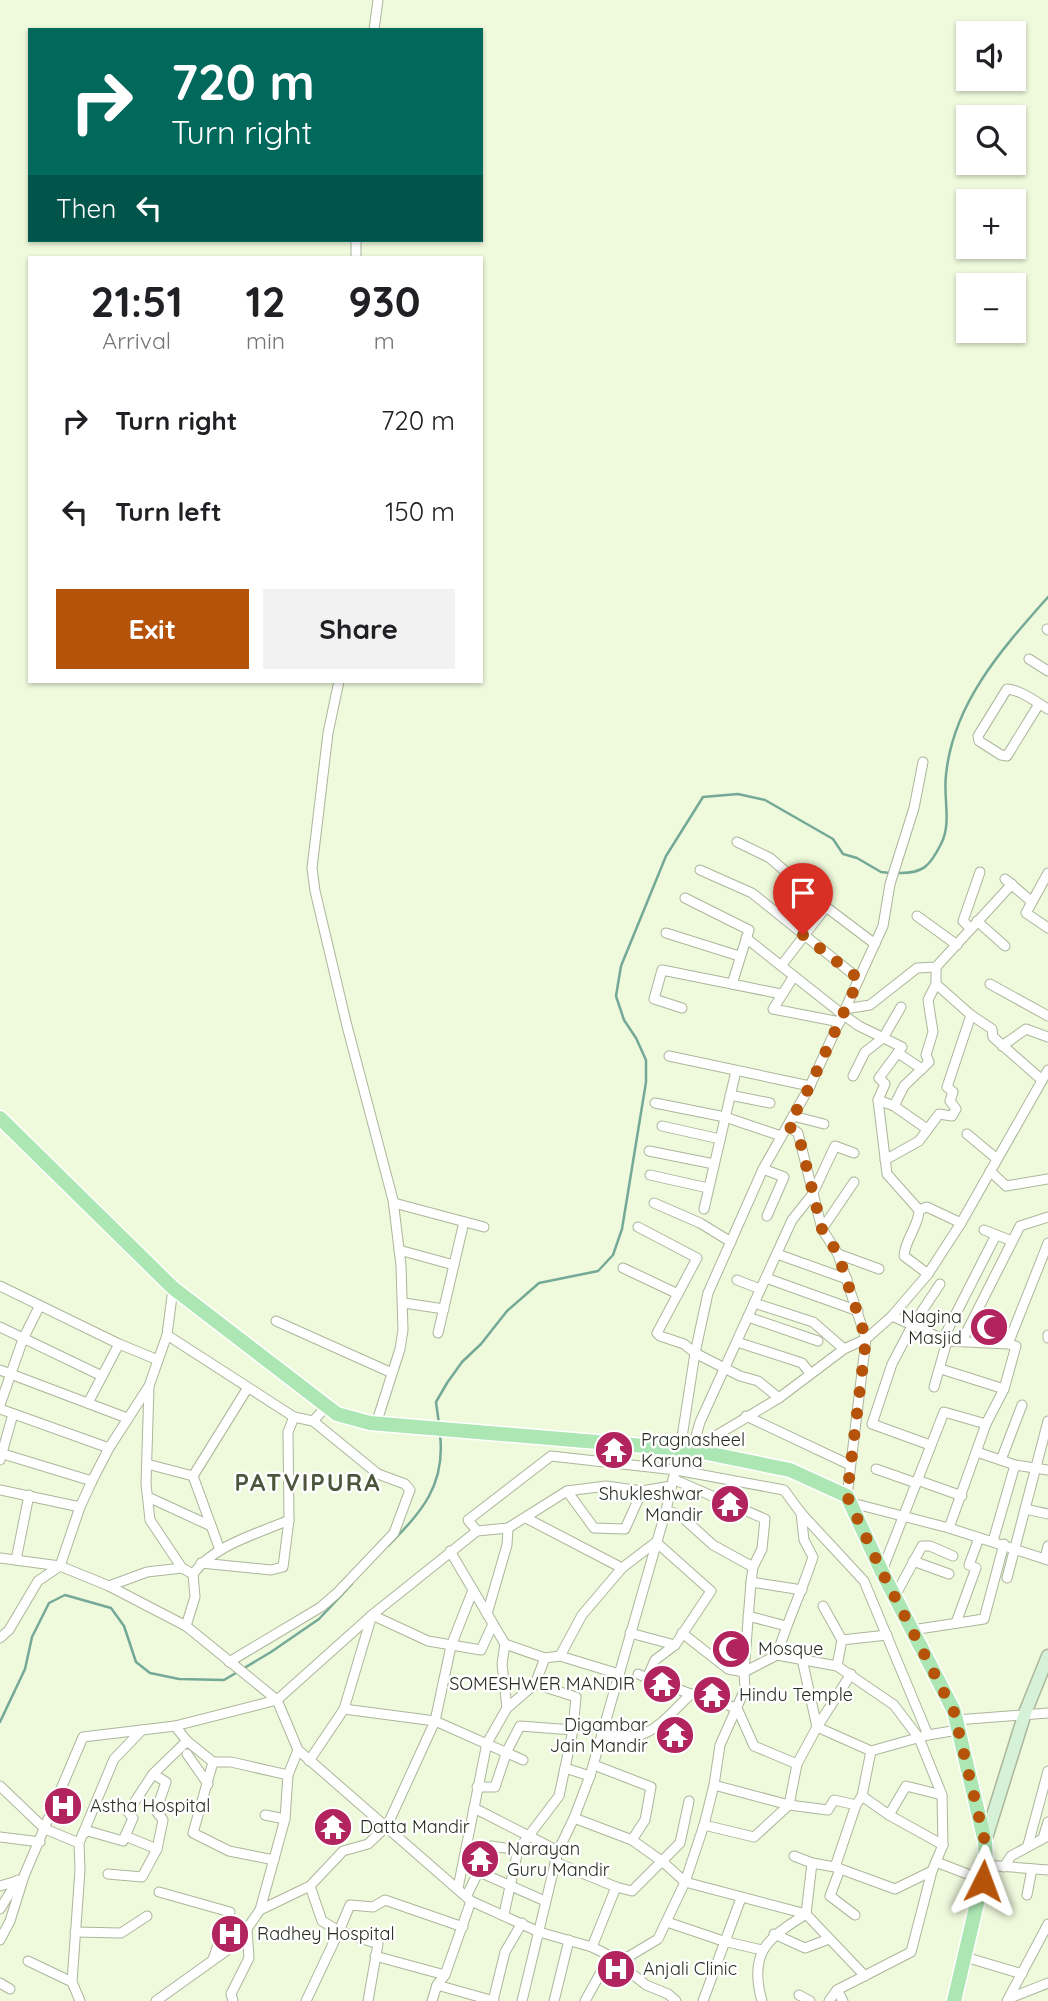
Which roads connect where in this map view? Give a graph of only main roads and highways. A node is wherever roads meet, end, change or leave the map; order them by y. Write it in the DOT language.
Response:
graph roads {
  1 [pos="0,1118"];
  2 [pos="1048,1656"];
  3 [pos="985,1842"];
  4 [pos="954,2001"];
  1 -- 3 [label="main road"];
  2 -- 3 [label="main road"];
  3 -- 4 [label="main road"];
}
